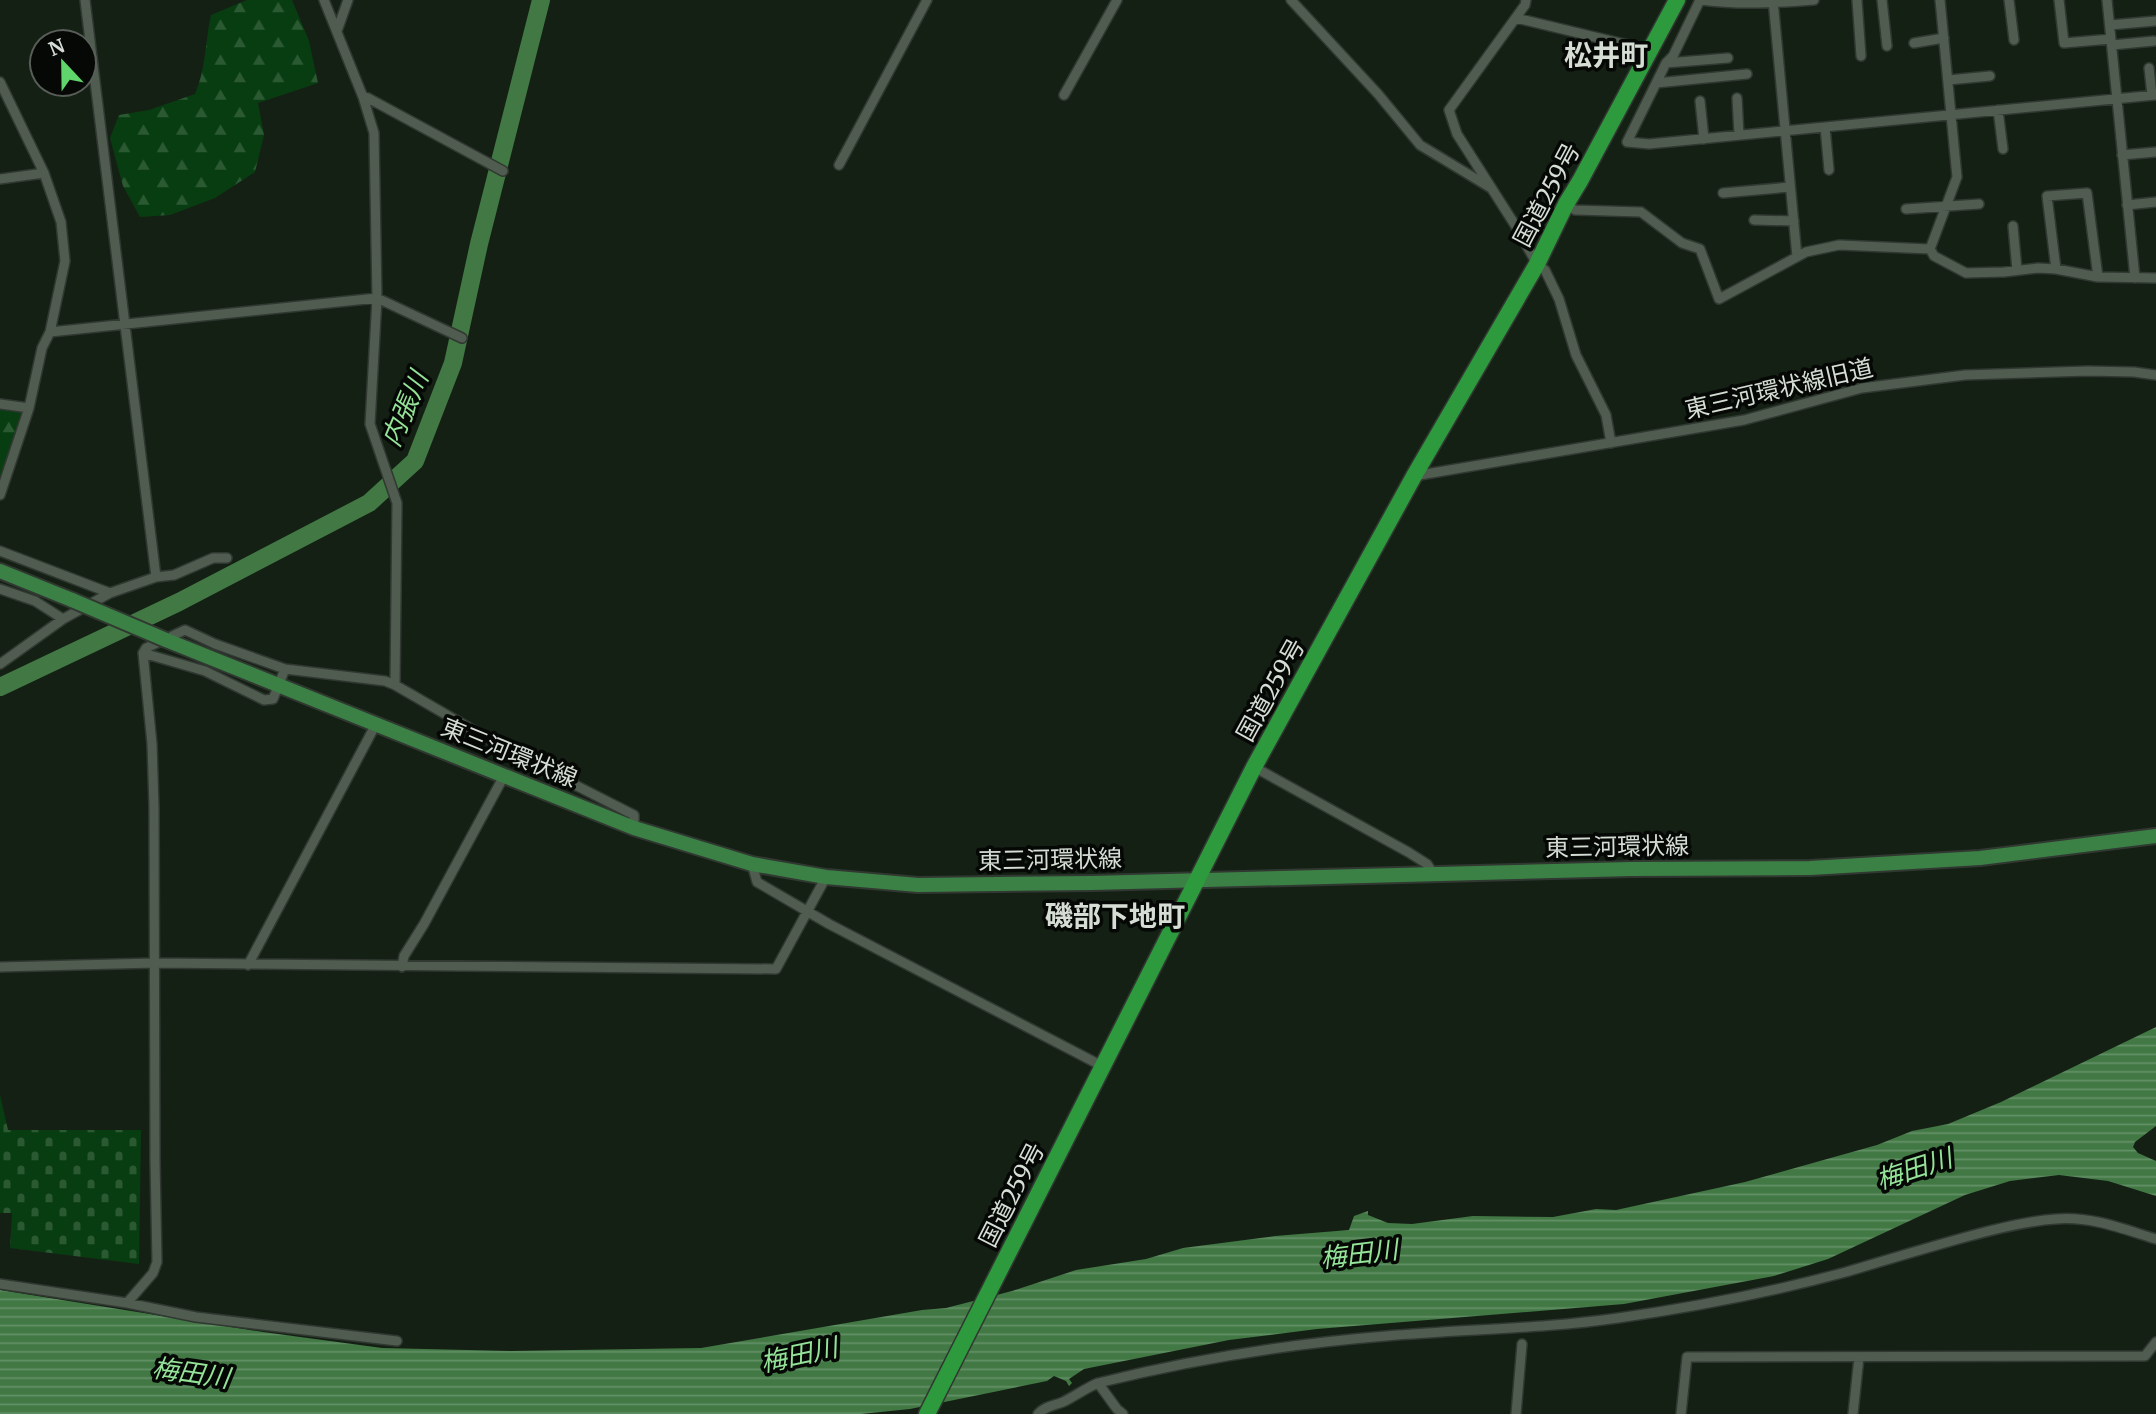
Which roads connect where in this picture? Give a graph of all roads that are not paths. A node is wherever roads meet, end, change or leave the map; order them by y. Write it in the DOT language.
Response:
graph roads {
  1 [pos="85,0"];
  2 [pos="324,0"];
  3 [pos="348,0"];
  4 [pos="927,0"];
  5 [pos="1117,0"];
  6 [pos="1291,0"];
  7 [pos="1526,0"];
  8 [pos="1677,0"];
  9 [pos="1700,0"];
  10 [pos="1814,0"];
  11 [pos="1857,0"];
  12 [pos="1882,0"];
  13 [pos="1940,0"];
  14 [pos="2009,0"];
  15 [pos="2059,0"];
  16 [pos="2107,0"];
  17 [pos="1773,2"];
  18 [pos="1516,18"];
  19 [pos="2156,21"];
  20 [pos="2110,25"];
  21 [pos="337,31"];
  22 [pos="1944,38"];
  23 [pos="2014,40"];
  24 [pos="2154,41"];
  25 [pos="2111,42"];
  26 [pos="1914,43"];
  27 [pos="1887,46"];
  28 [pos="1649,50"];
  29 [pos="1861,56"];
  30 [pos="1728,58"];
  31 [pos="1666,63"];
  32 [pos="2148,68"];
  33 [pos="1747,74"];
  34 [pos="1990,76"];
  35 [pos="1948,80"];
  36 [pos="0,82"];
  37 [pos="1656,83"];
  38 [pos="2154,95"];
  39 [pos="1064,96"];
  40 [pos="363,97"];
  41 [pos="1737,97"];
  42 [pos="2116,99"];
  43 [pos="1700,101"];
  44 [pos="1998,110"];
  45 [pos="1952,114"];
  46 [pos="1825,127"];
  47 [pos="1785,131"];
  48 [pos="1739,135"];
  49 [pos="1704,139"];
  50 [pos="2003,149"];
  51 [pos="2156,152"];
  52 [pos="2122,155"];
  53 [pos="839,165"];
  54 [pos="1829,170"];
  55 [pos="503,171"];
  56 [pos="44,173"];
  57 [pos="0,179"];
  58 [pos="1790,187"];
  59 [pos="1493,189"];
  60 [pos="1723,193"];
  61 [pos="2156,202"];
  62 [pos="1566,204"];
  63 [pos="1979,204"];
  64 [pos="2127,205"];
  65 [pos="1947,206"];
  66 [pos="1906,209"];
  67 [pos="1754,220"];
  68 [pos="1794,221"];
  69 [pos="2013,226"];
  70 [pos="1930,248"];
  71 [pos="1797,257"];
  72 [pos="1537,264"];
  73 [pos="2056,269"];
  74 [pos="2017,270"];
  75 [pos="2098,277"];
  76 [pos="2135,278"];
  77 [pos="2156,278"];
  78 [pos="377,298"];
  79 [pos="125,324"];
  80 [pos="50,332"];
  81 [pos="462,338"];
  82 [pos="2156,375"];
  83 [pos="0,404"];
  84 [pos="29,408"];
  85 [pos="1611,443"];
  86 [pos="1414,476"];
  87 [pos="0,495"];
  88 [pos="0,551"];
  89 [pos="228,558"];
  90 [pos="0,571"];
  91 [pos="156,577"];
  92 [pos="0,589"];
  93 [pos="110,593"];
  94 [pos="63,619"];
  95 [pos="143,653"];
  96 [pos="0,664"];
  97 [pos="285,669"];
  98 [pos="395,685"];
  99 [pos="279,686"];
  100 [pos="376,724"];
  101 [pos="1254,767"];
  102 [pos="505,776"];
  103 [pos="634,828"];
  104 [pos="2156,836"];
  105 [pos="752,864"];
  106 [pos="1433,873"];
  107 [pos="827,877"];
  108 [pos="1198,879"];
  109 [pos="809,911"];
  110 [pos="154,963"];
  111 [pos="248,965"];
  112 [pos="0,967"];
  113 [pos="402,967"];
  114 [pos="1104,1067"];
  115 [pos="2156,1239"];
  116 [pos="0,1284"];
  117 [pos="127,1303"];
  118 [pos="397,1341"];
  119 [pos="2156,1342"];
  120 [pos="1522,1344"];
  121 [pos="1859,1357"];
  122 [pos="1098,1383"];
  123 [pos="927,1414"];
  124 [pos="1038,1414"];
  125 [pos="1123,1414"];
  126 [pos="1516,1414"];
  127 [pos="1681,1414"];
  128 [pos="1853,1414"];
  1 -- 79 [label="street"];
  2 -- 21 [label="street"];
  3 -- 21 [label="street"];
  4 -- 53 [label="street"];
  5 -- 39 [label="street"];
  6 -- 59 [label="street"];
  7 -- 18 [label="street"];
  8 -- 28 [label="highway, 国道259号"];
  9 -- 17 [label="street"];
  9 -- 31 [label="street"];
  10 -- 17 [label="street"];
  11 -- 29 [label="street"];
  12 -- 27 [label="street"];
  13 -- 22 [label="street"];
  14 -- 23 [label="street"];
  15 -- 25 [label="street"];
  16 -- 20 [label="street"];
  17 -- 47 [label="street"];
  18 -- 28 [label="street"];
  18 -- 59 [label="street"];
  19 -- 20 [label="street"];
  20 -- 25 [label="street"];
  21 -- 40 [label="street"];
  22 -- 26 [label="street"];
  22 -- 35 [label="street"];
  24 -- 25 [label="street"];
  25 -- 42 [label="street"];
  28 -- 62 [label="highway, 国道259号"];
  30 -- 31 [label="street"];
  31 -- 37 [label="street"];
  32 -- 38 [label="street"];
  33 -- 37 [label="street"];
  34 -- 35 [label="street"];
  35 -- 45 [label="street"];
  36 -- 56 [label="street"];
  37 -- 49 [label="street"];
  38 -- 42 [label="street"];
  40 -- 55 [label="street"];
  40 -- 78 [label="street"];
  41 -- 48 [label="street"];
  42 -- 44 [label="street"];
  42 -- 52 [label="street"];
  43 -- 49 [label="street"];
  44 -- 45 [label="street"];
  44 -- 50 [label="street"];
  45 -- 46 [label="street"];
  45 -- 65 [label="street"];
  46 -- 47 [label="street"];
  46 -- 54 [label="street"];
  47 -- 48 [label="street"];
  47 -- 58 [label="street"];
  48 -- 49 [label="street"];
  51 -- 52 [label="street"];
  52 -- 64 [label="street"];
  56 -- 57 [label="street"];
  56 -- 80 [label="street"];
  58 -- 60 [label="street"];
  58 -- 68 [label="street"];
  59 -- 72 [label="street"];
  61 -- 64 [label="street"];
  62 -- 71 [label="street"];
  62 -- 72 [label="highway, 国道259号"];
  63 -- 65 [label="street"];
  64 -- 76 [label="street"];
  65 -- 66 [label="street"];
  65 -- 70 [label="street"];
  67 -- 68 [label="street"];
  68 -- 71 [label="street"];
  69 -- 74 [label="street"];
  70 -- 71 [label="street"];
  70 -- 74 [label="street"];
  72 -- 85 [label="street"];
  72 -- 86 [label="highway, 国道259号"];
  73 -- 74 [label="street"];
  73 -- 75 [label="street"];
  73 -- 75 [label="street"];
  75 -- 76 [label="street"];
  76 -- 77 [label="street"];
  78 -- 79 [label="street"];
  78 -- 81 [label="street"];
  78 -- 98 [label="street"];
  79 -- 80 [label="street"];
  79 -- 91 [label="street"];
  80 -- 84 [label="street"];
  82 -- 85 [label="street, 東三河環状線旧道"];
  83 -- 84 [label="street"];
  84 -- 87 [label="street"];
  85 -- 86 [label="street, 東三河環状線旧道"];
  86 -- 101 [label="highway, 国道259号"];
  88 -- 93 [label="street"];
  89 -- 91 [label="street"];
  90 -- 99 [label="main road, 東三河環状線, bridge"];
  91 -- 93 [label="street"];
  92 -- 94 [label="street"];
  93 -- 94 [label="street"];
  94 -- 96 [label="street"];
  95 -- 97 [label="street"];
  95 -- 99 [label="street"];
  95 -- 110 [label="street"];
  97 -- 98 [label="street"];
  97 -- 99 [label="street"];
  98 -- 103 [label="street"];
  99 -- 100 [label="main road, 東三河環状線"];
  100 -- 102 [label="main road, 東三河環状線"];
  100 -- 111 [label="street"];
  101 -- 106 [label="street"];
  101 -- 108 [label="highway, 国道259号"];
  102 -- 103 [label="main road, 東三河環状線"];
  102 -- 113 [label="street"];
  103 -- 105 [label="main road, 東三河環状線"];
  104 -- 106 [label="main road, 東三河環状線"];
  105 -- 107 [label="main road, 東三河環状線"];
  105 -- 109 [label="street"];
  106 -- 108 [label="main road, 東三河環状線"];
  107 -- 108 [label="main road, 東三河環状線"];
  107 -- 109 [label="street"];
  108 -- 114 [label="highway, 国道259号"];
  109 -- 113 [label="street"];
  109 -- 114 [label="street"];
  110 -- 111 [label="street"];
  110 -- 112 [label="street"];
  110 -- 117 [label="street"];
  111 -- 113 [label="street"];
  114 -- 123 [label="highway, 国道259号"];
  115 -- 122 [label="street"];
  116 -- 117 [label="street"];
  117 -- 118 [label="street"];
  119 -- 121 [label="street"];
  120 -- 126 [label="street"];
  121 -- 127 [label="street"];
  121 -- 128 [label="street"];
  122 -- 124 [label="street"];
  122 -- 125 [label="street"];
}
